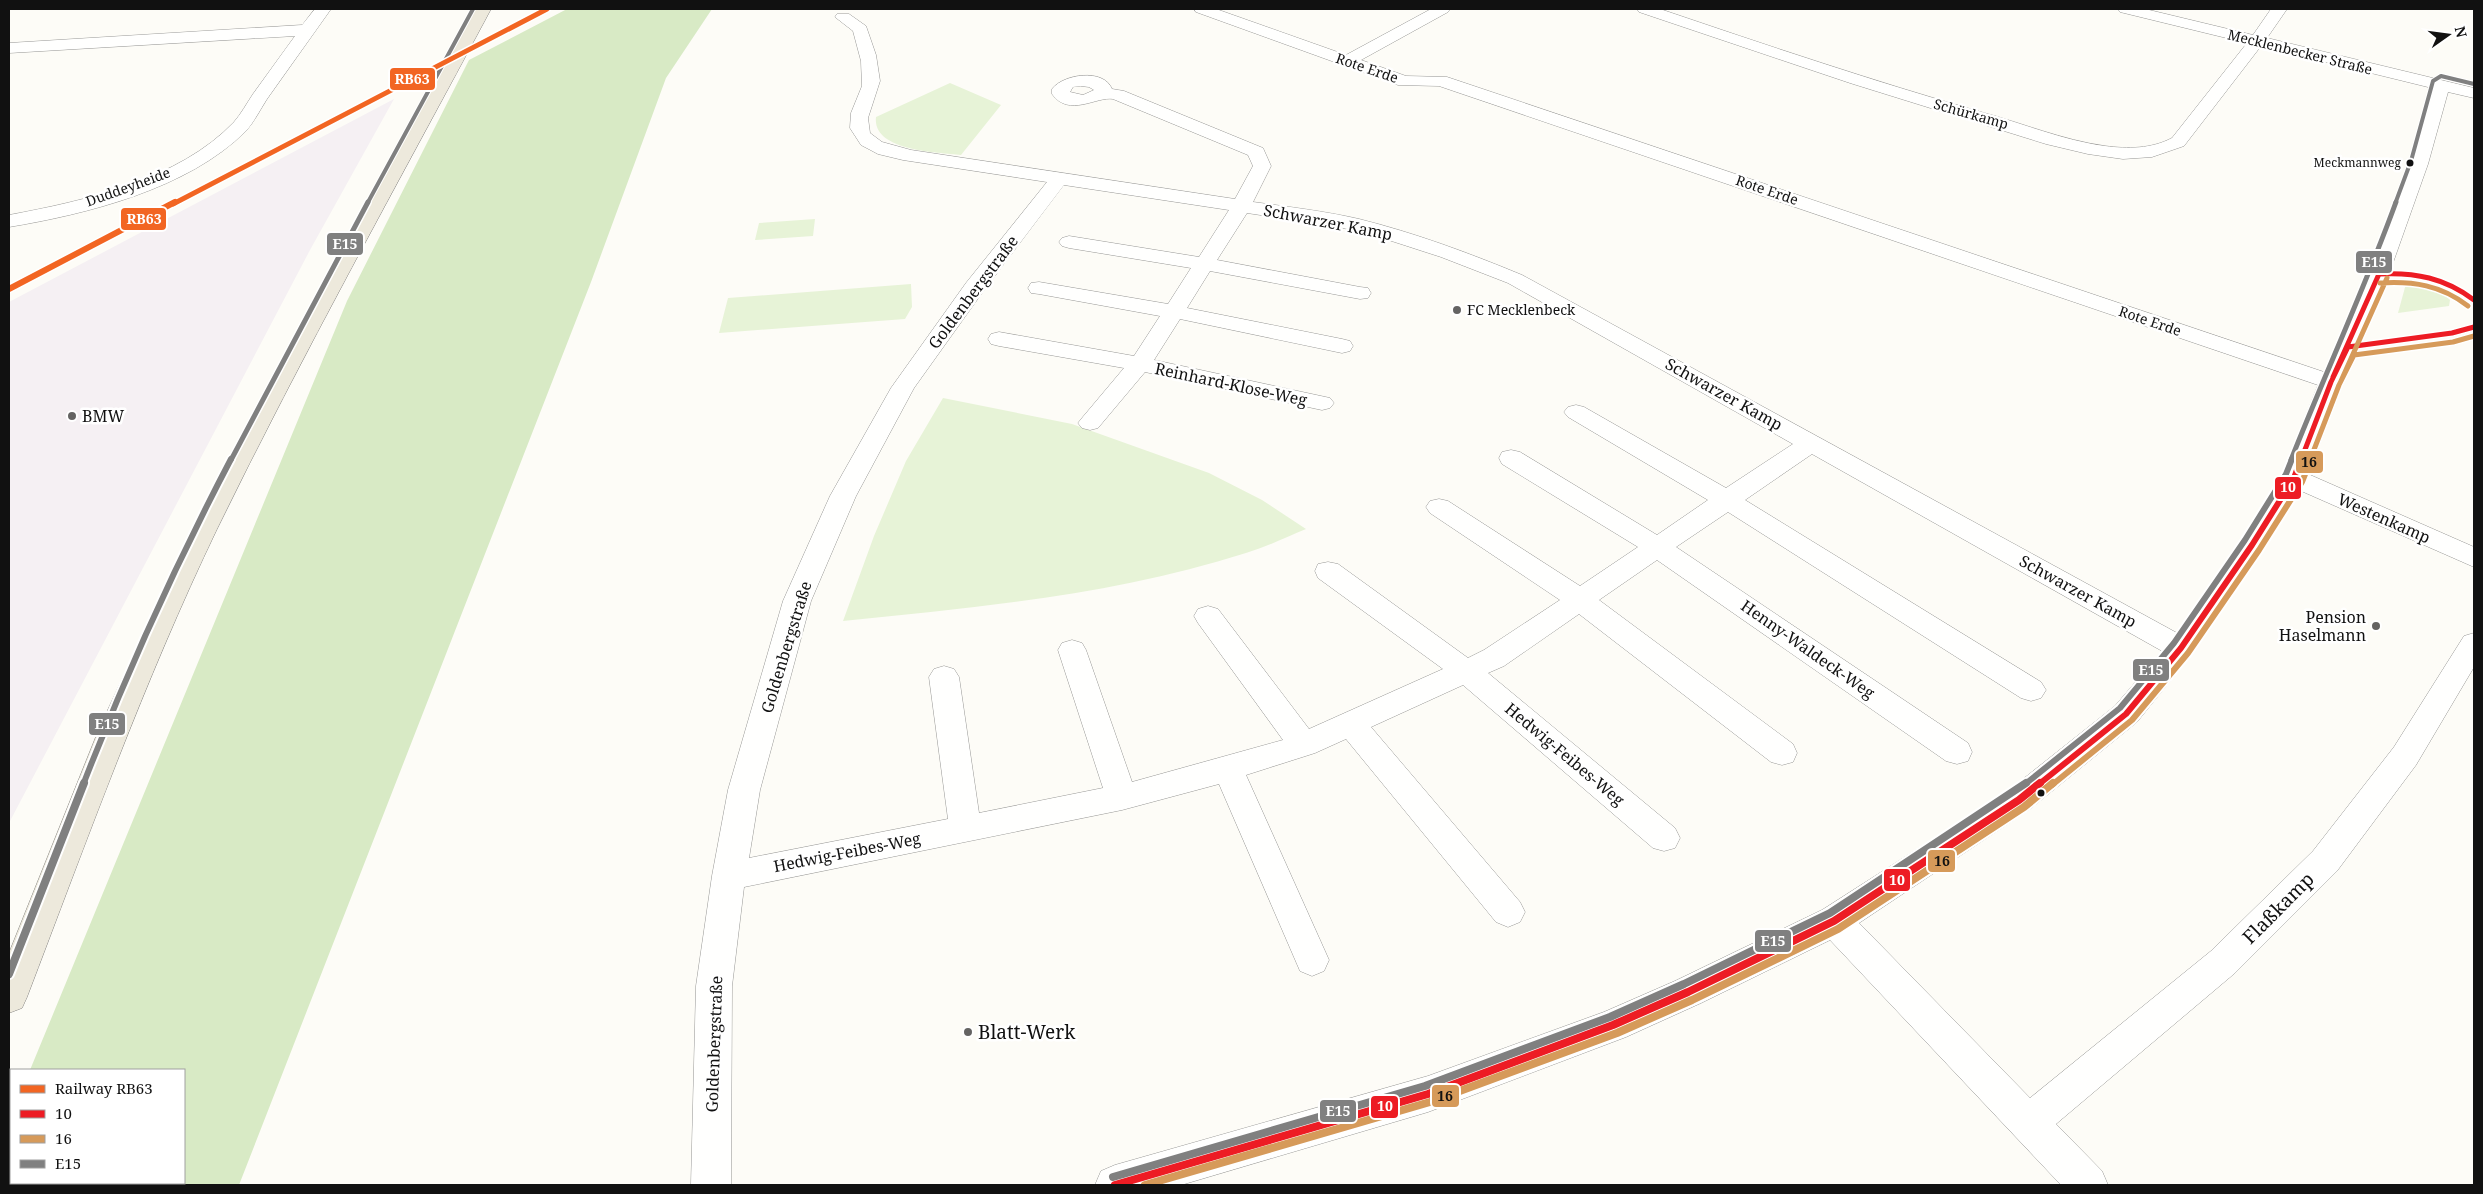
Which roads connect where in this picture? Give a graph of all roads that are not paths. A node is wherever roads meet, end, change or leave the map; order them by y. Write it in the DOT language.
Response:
graph roads {
  1 [pos="323,9"];
  2 [pos="483,9"];
  3 [pos="1202,9"];
  4 [pos="1442,9"];
  5 [pos="1646,9"];
  6 [pos="2126,9"];
  7 [pos="2279,9"];
  8 [pos="843,17"];
  9 [pos="307,30"];
  10 [pos="2255,41"];
  11 [pos="9,48"];
  12 [pos="1346,61"];
  13 [pos="2441,85"];
  14 [pos="1103,92"];
  15 [pos="2474,93"];
  16 [pos="1059,180"];
  17 [pos="1242,205"];
  18 [pos="9,221"];
  19 [pos="1070,242"];
  20 [pos="1206,264"];
  21 [pos="1039,288"];
  22 [pos="1360,293"];
  23 [pos="1175,312"];
  24 [pos="999,340"];
  25 [pos="1342,346"];
  26 [pos="1140,364"];
  27 [pos="2331,382"];
  28 [pos="1322,403"];
  29 [pos="1576,412"];
  30 [pos="1090,423"];
  31 [pos="1811,442"];
  32 [pos="1511,458"];
  33 [pos="2294,478"];
  34 [pos="1726,500"];
  35 [pos="1439,507"];
  36 [pos="1657,547"];
  37 [pos="2474,558"];
  38 [pos="1328,571"];
  39 [pos="1580,600"];
  40 [pos="1208,616"];
  41 [pos="2474,643"];
  42 [pos="2181,648"];
  43 [pos="1072,650"];
  44 [pos="1466,671"];
  45 [pos="944,677"];
  46 [pos="2032,690"];
  47 [pos="1352,724"];
  48 [pos="1304,745"];
  49 [pos="1957,752"];
  50 [pos="1782,753"];
  51 [pos="1228,769"];
  52 [pos="1122,797"];
  53 [pos="965,829"];
  54 [pos="1664,838"];
  55 [pos="728,876"];
  56 [pos="1508,912"];
  57 [pos="1834,921"];
  58 [pos="1312,960"];
  59 [pos="9,998"];
  60 [pos="2027,1124"];
  61 [pos="711,1185"];
  62 [pos="1115,1185"];
  63 [pos="2088,1185"];
  1 -- 9 [label="street, Duddeyheide"];
  2 -- 59 [label="main road"];
  3 -- 12 [label="street, Rote Erde"];
  4 -- 12 [label="street"];
  5 -- 10 [label="street, Schürkamp"];
  6 -- 10 [label="street, Mecklenbecker Straße"];
  7 -- 10 [label="street, Schürkamp"];
  8 -- 16 [label="street, Schwarzer Kamp"];
  9 -- 11 [label="street"];
  9 -- 18 [label="street, Duddeyheide"];
  10 -- 13 [label="street, Mecklenbecker Straße"];
  12 -- 27 [label="street, Rote Erde"];
  13 -- 15 [label="street, Mecklenbecker Straße"];
  13 -- 27 [label="street"];
  14 -- 17 [label="street, Schwarzer Kamp"];
  16 -- 17 [label="street, Schwarzer Kamp"];
  16 -- 55 [label="street, Goldenbergstraße"];
  17 -- 20 [label="street, Reinhard-Klose-Weg"];
  17 -- 31 [label="street, Schwarzer Kamp"];
  19 -- 20 [label="street"];
  20 -- 22 [label="street"];
  20 -- 23 [label="street, Reinhard-Klose-Weg"];
  21 -- 23 [label="street"];
  23 -- 25 [label="street"];
  23 -- 26 [label="street, Reinhard-Klose-Weg"];
  24 -- 26 [label="street, Reinhard-Klose-Weg"];
  26 -- 28 [label="street, Reinhard-Klose-Weg"];
  26 -- 30 [label="street, Reinhard-Klose-Weg"];
  27 -- 33 [label="street"];
  29 -- 34 [label="street"];
  31 -- 34 [label="street"];
  31 -- 42 [label="street, Schwarzer Kamp"];
  32 -- 36 [label="street, Henny-Waldeck-Weg"];
  33 -- 37 [label="street, Westenkamp"];
  33 -- 42 [label="street"];
  34 -- 36 [label="street"];
  34 -- 46 [label="street"];
  35 -- 39 [label="street"];
  36 -- 39 [label="street"];
  36 -- 49 [label="street, Henny-Waldeck-Weg"];
  38 -- 44 [label="street, Hedwig-Feibes-Weg"];
  39 -- 44 [label="street, Hedwig-Feibes-Weg"];
  39 -- 50 [label="street"];
  40 -- 48 [label="street"];
  41 -- 60 [label="street, Flaßkamp"];
  42 -- 57 [label="street"];
  43 -- 52 [label="street"];
  44 -- 47 [label="street, Hedwig-Feibes-Weg"];
  44 -- 54 [label="street, Hedwig-Feibes-Weg"];
  45 -- 53 [label="street"];
  47 -- 48 [label="street, Hedwig-Feibes-Weg"];
  47 -- 56 [label="street"];
  48 -- 51 [label="street, Hedwig-Feibes-Weg"];
  51 -- 52 [label="street, Hedwig-Feibes-Weg"];
  51 -- 58 [label="street"];
  52 -- 53 [label="street, Hedwig-Feibes-Weg"];
  53 -- 55 [label="street, Hedwig-Feibes-Weg"];
  55 -- 61 [label="street, Goldenbergstraße"];
  57 -- 60 [label="street"];
  57 -- 62 [label="street"];
  60 -- 63 [label="street"];
}
